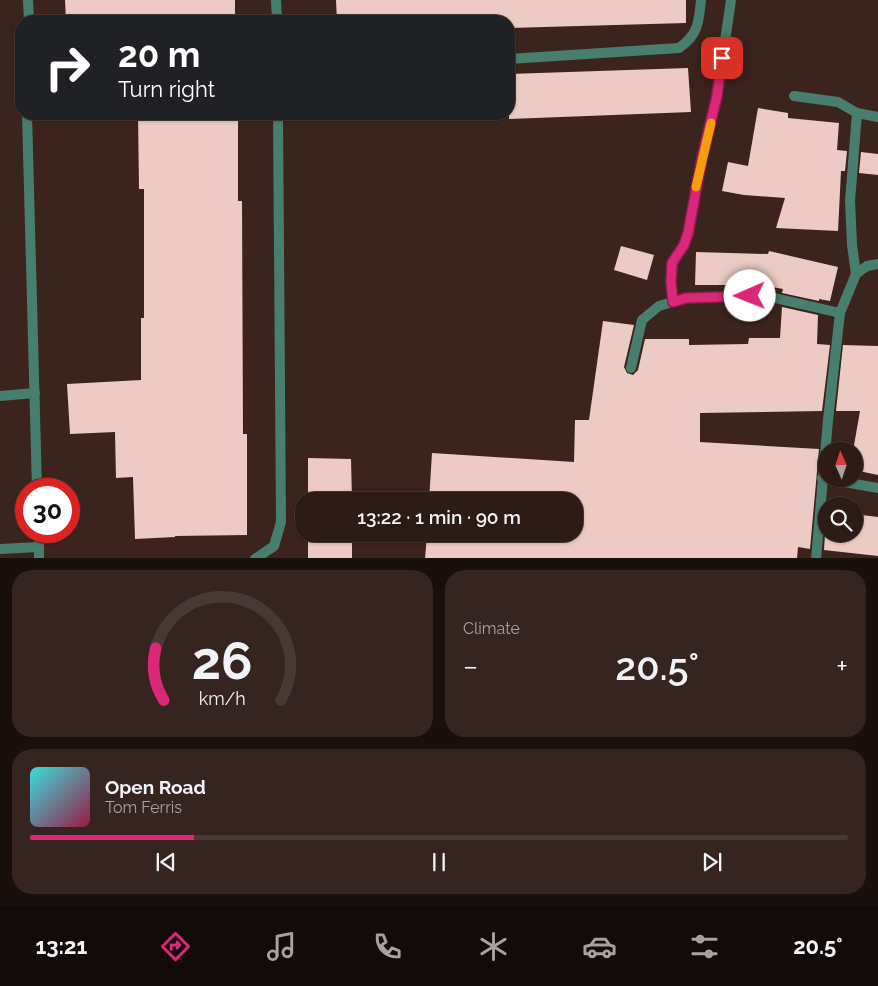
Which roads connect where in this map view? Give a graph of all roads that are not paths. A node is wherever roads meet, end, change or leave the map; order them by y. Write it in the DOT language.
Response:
graph roads {
  1 [pos="28,0"];
  2 [pos="276,0"];
  3 [pos="701,0"];
  4 [pos="731,0"];
  5 [pos="29,15"];
  6 [pos="277,15"];
  7 [pos="515,58"];
  8 [pos="794,96"];
  9 [pos="857,113"];
  10 [pos="878,118"];
  11 [pos="27,120"];
  12 [pos="278,120"];
  13 [pos="878,264"];
  14 [pos="856,274"];
  15 [pos="673,302"];
  16 [pos="840,314"];
  17 [pos="631,368"];
  18 [pos="35,393"];
  19 [pos="0,396"];
  20 [pos="826,442"];
  21 [pos="37,478"];
  22 [pos="863,485"];
  23 [pos="821,488"];
  24 [pos="878,488"];
  25 [pos="39,543"];
  26 [pos="39,547"];
  27 [pos="0,549"];
  28 [pos="39,558"];
  29 [pos="256,558"];
  30 [pos="816,558"];
  1 -- 5 [label="street"];
  2 -- 6 [label="street"];
  3 -- 7 [label="street"];
  4 -- 15 [label="street"];
  8 -- 9 [label="street"];
  9 -- 10 [label="street"];
  9 -- 14 [label="street"];
  11 -- 18 [label="street"];
  12 -- 29 [label="street"];
  13 -- 14 [label="street"];
  14 -- 16 [label="street"];
  15 -- 16 [label="street"];
  15 -- 17 [label="street"];
  16 -- 20 [label="street"];
  18 -- 19 [label="street"];
  18 -- 21 [label="street"];
  22 -- 24 [label="street"];
  23 -- 30 [label="street"];
  25 -- 26 [label="street"];
  26 -- 27 [label="street"];
  26 -- 28 [label="street"];
}
